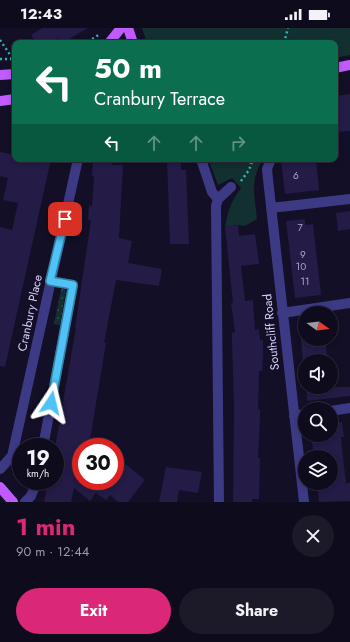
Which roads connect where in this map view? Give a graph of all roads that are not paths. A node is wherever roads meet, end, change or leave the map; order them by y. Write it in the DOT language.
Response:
graph roads {
  1 [pos="121,28"];
  2 [pos="128,28"];
  3 [pos="111,40"];
  4 [pos="132,40"];
  5 [pos="350,65"];
  6 [pos="338,67"];
  7 [pos="12,74"];
  8 [pos="0,75"];
  9 [pos="12,99"];
  10 [pos="0,101"];
  11 [pos="77,162"];
  12 [pos="202,162"];
  13 [pos="270,162"];
  14 [pos="231,187"];
  15 [pos="350,198"];
  16 [pos="218,199"];
  17 [pos="271,208"];
  18 [pos="50,281"];
  19 [pos="350,303"];
  20 [pos="282,312"];
  21 [pos="350,408"];
  22 [pos="338,410"];
  23 [pos="298,415"];
  24 [pos="294,416"];
  25 [pos="45,438"];
  26 [pos="0,469"];
  27 [pos="0,487"];
  28 [pos="33,490"];
  29 [pos="13,502"];
  30 [pos="25,502"];
  31 [pos="219,502"];
  32 [pos="304,502"];
  1 -- 3 [label="main road"];
  2 -- 4 [label="main road"];
  5 -- 6 [label="main road"];
  7 -- 8 [label="main road"];
  9 -- 10 [label="main road"];
  11 -- 18 [label="street, Cranbury Place"];
  12 -- 16 [label="street"];
  13 -- 17 [label="street, Southcliff Road"];
  14 -- 16 [label="street"];
  15 -- 17 [label="street"];
  16 -- 31 [label="street"];
  17 -- 20 [label="street, Southcliff Road"];
  18 -- 25 [label="street"];
  18 -- 26 [label="street, Cranbury Place"];
  19 -- 20 [label="street"];
  20 -- 24 [label="street, Southcliff Road"];
  21 -- 22 [label="street"];
  23 -- 24 [label="street"];
  24 -- 32 [label="street, Southcliff Road"];
  27 -- 29 [label="main road"];
  28 -- 30 [label="street"];
}
